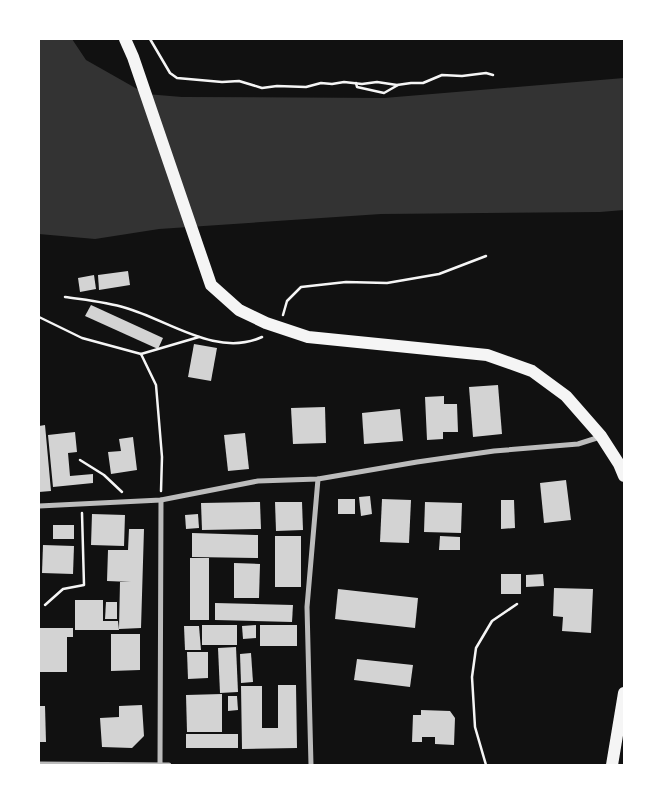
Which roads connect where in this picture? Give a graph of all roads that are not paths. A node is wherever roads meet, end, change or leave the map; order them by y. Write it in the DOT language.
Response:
graph roads {
  1 [pos="124,39"];
  2 [pos="601,436"];
  3 [pos="624,476"];
  4 [pos="318,479"];
  5 [pos="161,500"];
  6 [pos="39,506"];
  7 [pos="624,693"];
  8 [pos="39,764"];
  9 [pos="160,765"];
  10 [pos="169,765"];
  11 [pos="311,765"];
  12 [pos="612,765"];
  1 -- 2 [label="main road"];
  2 -- 3 [label="main road"];
  2 -- 4 [label="street"];
  4 -- 5 [label="street"];
  4 -- 11 [label="street"];
  5 -- 6 [label="street"];
  5 -- 9 [label="street"];
  7 -- 12 [label="main road"];
  8 -- 9 [label="street"];
  9 -- 10 [label="street"];
}
